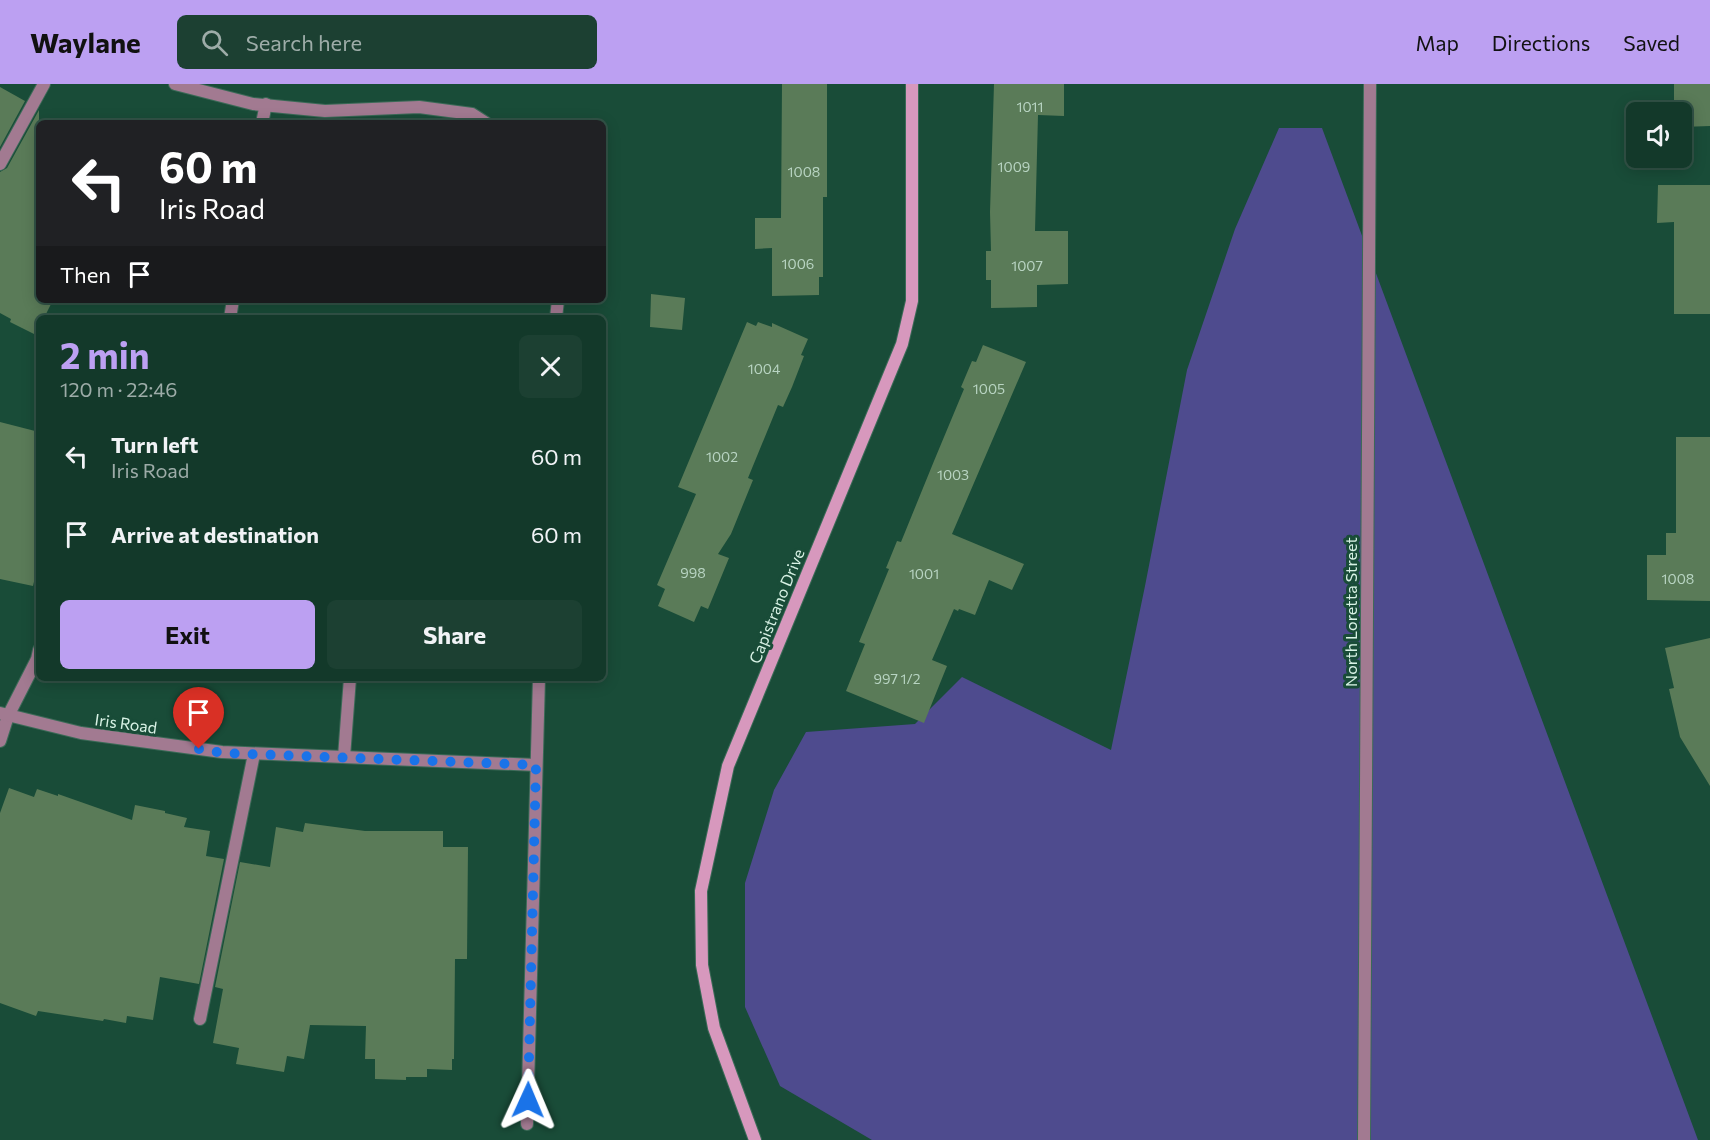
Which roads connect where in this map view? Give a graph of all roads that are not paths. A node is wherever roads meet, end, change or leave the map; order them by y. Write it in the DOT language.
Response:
graph roads {
  1 [pos="44,84"];
  2 [pos="175,84"];
  3 [pos="912,84"];
  4 [pos="1370,84"];
  5 [pos="266,104"];
  6 [pos="263,120"];
  7 [pos="481,120"];
  8 [pos="0,164"];
  9 [pos="36,661"];
  10 [pos="350,681"];
  11 [pos="539,681"];
  12 [pos="4,714"];
  13 [pos="0,741"];
  14 [pos="254,754"];
  15 [pos="344,757"];
  16 [pos="536,765"];
  17 [pos="200,1019"];
  18 [pos="527,1124"];
  19 [pos="755,1140"];
  20 [pos="1364,1140"];
  1 -- 8 [label="street"];
  2 -- 5 [label="street"];
  3 -- 19 [label="street, Capistrano Drive"];
  4 -- 20 [label="street, North Loretta Street"];
  5 -- 6 [label="street"];
  5 -- 7 [label="street"];
  9 -- 12 [label="street"];
  10 -- 15 [label="street"];
  11 -- 16 [label="street"];
  12 -- 13 [label="street"];
  12 -- 14 [label="street, Iris Road"];
  14 -- 15 [label="street, Iris Road"];
  14 -- 17 [label="street"];
  15 -- 16 [label="street, Iris Road"];
  16 -- 18 [label="street"];
}
